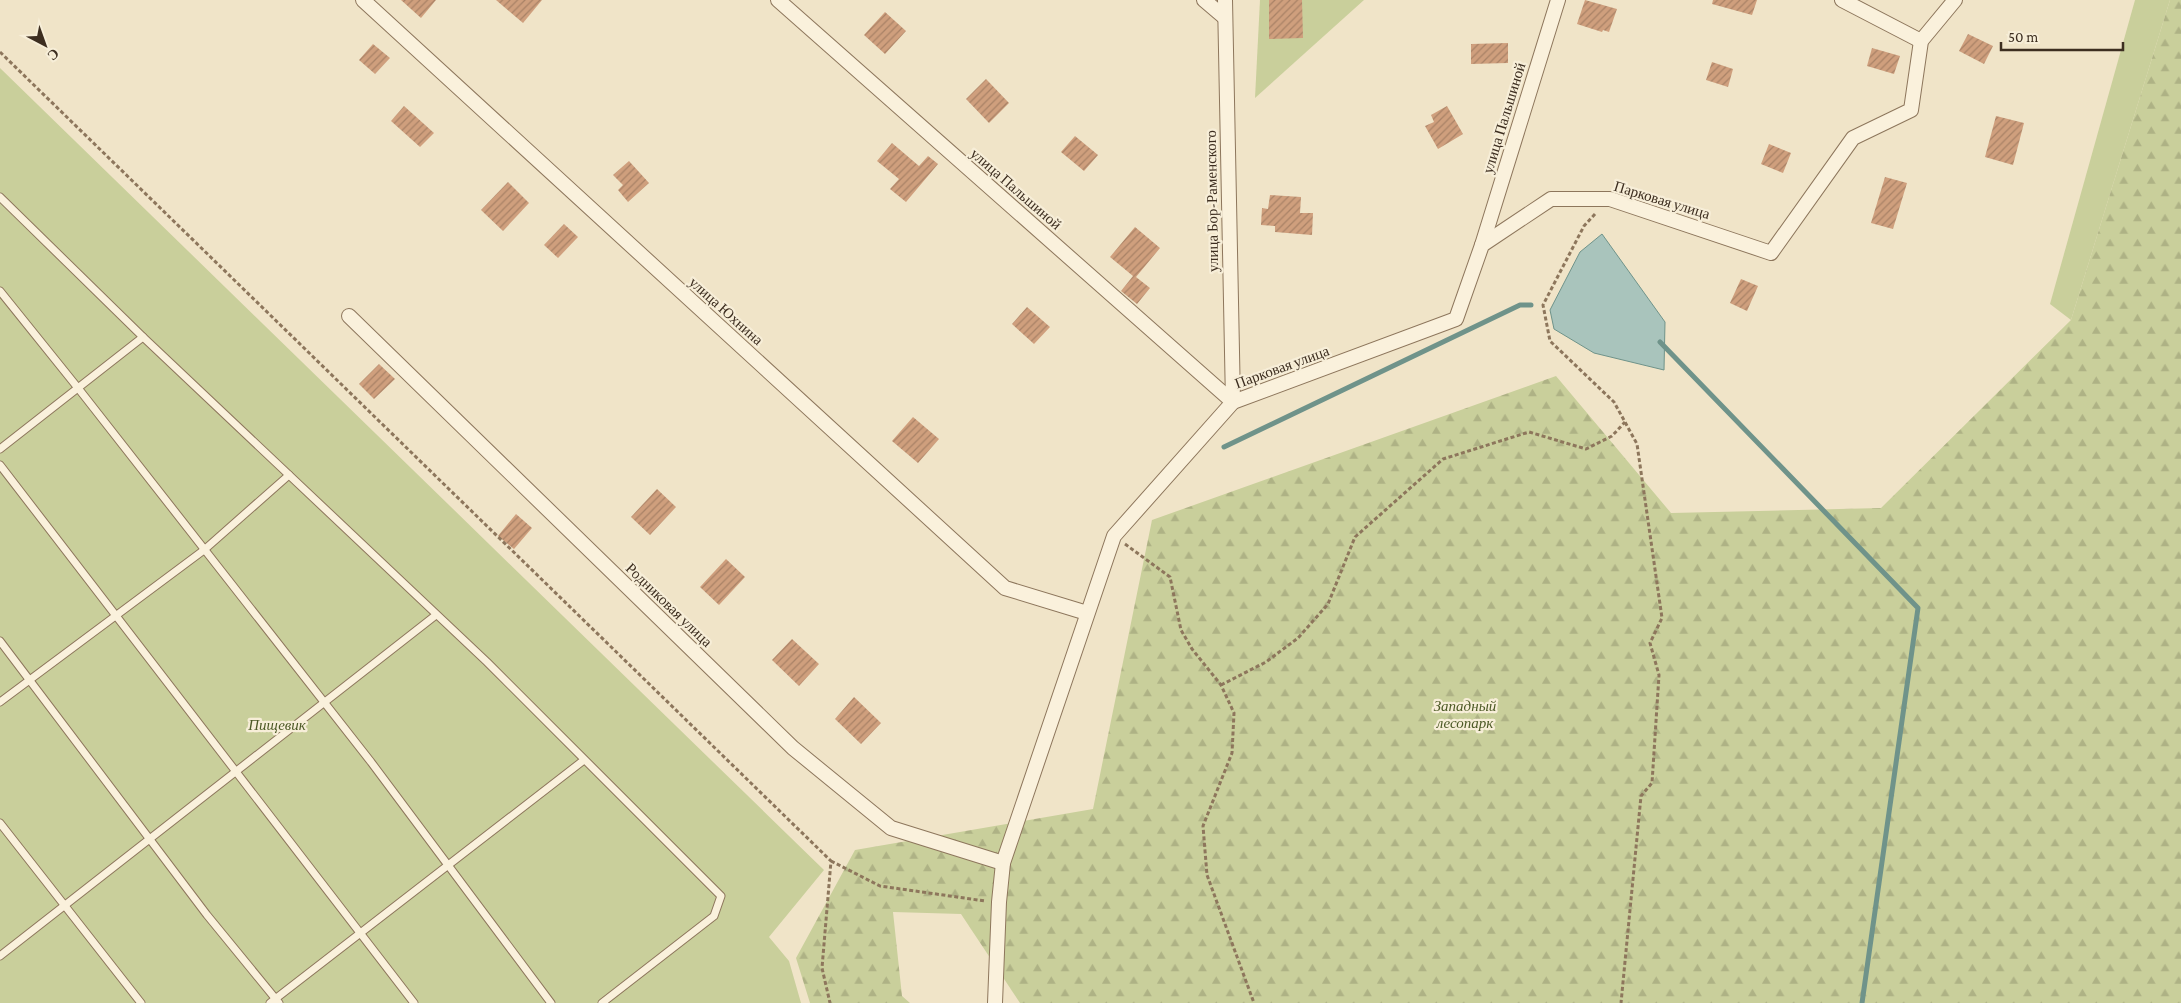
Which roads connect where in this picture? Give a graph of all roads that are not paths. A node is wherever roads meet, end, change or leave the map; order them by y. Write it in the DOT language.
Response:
graph roads {
  1 [pos="363,0"];
  2 [pos="778,0"];
  3 [pos="1204,0"];
  4 [pos="1225,0"];
  5 [pos="1558,0"];
  6 [pos="1842,0"];
  7 [pos="1955,0"];
  8 [pos="1224,17"];
  9 [pos="1921,40"];
  10 [pos="0,197"];
  11 [pos="3,205"];
  12 [pos="1482,245"];
  13 [pos="0,291"];
  14 [pos="349,316"];
  15 [pos="143,337"];
  16 [pos="78,388"];
  17 [pos="1233,402"];
  18 [pos="0,449"];
  19 [pos="0,465"];
  20 [pos="289,475"];
  21 [pos="204,550"];
  22 [pos="1087,613"];
  23 [pos="436,615"];
  24 [pos="116,616"];
  25 [pos="0,642"];
  26 [pos="30,680"];
  27 [pos="0,702"];
  28 [pos="324,704"];
  29 [pos="584,760"];
  30 [pos="237,771"];
  31 [pos="0,823"];
  32 [pos="151,838"];
  33 [pos="1003,863"];
  34 [pos="448,864"];
  35 [pos="64,906"];
  36 [pos="360,933"];
  37 [pos="0,956"];
  38 [pos="275,1002"];
  39 [pos="141,1003"];
  40 [pos="414,1003"];
  41 [pos="551,1003"];
  42 [pos="602,1003"];
  43 [pos="995,1003"];
  1 -- 22 [label="street, улица Юхнина"];
  2 -- 17 [label="street, улица Пальшиной"];
  3 -- 8 [label="street"];
  4 -- 8 [label="street, улица Бор-Раменского"];
  5 -- 12 [label="street, улица Пальшиной"];
  6 -- 9 [label="street"];
  7 -- 9 [label="street"];
  8 -- 17 [label="street, улица Бор-Раменского"];
  9 -- 12 [label="street, Парковая улица"];
  10 -- 11 [label="lane"];
  11 -- 15 [label="lane"];
  12 -- 17 [label="street, Парковая улица"];
  13 -- 16 [label="lane"];
  14 -- 33 [label="street, Родниковая улица"];
  15 -- 16 [label="lane"];
  15 -- 20 [label="lane"];
  16 -- 18 [label="lane"];
  16 -- 21 [label="lane"];
  17 -- 22 [label="street"];
  19 -- 24 [label="lane"];
  20 -- 21 [label="lane"];
  20 -- 23 [label="lane"];
  21 -- 24 [label="lane"];
  21 -- 28 [label="lane"];
  22 -- 33 [label="street"];
  23 -- 28 [label="lane"];
  23 -- 29 [label="lane"];
  24 -- 26 [label="lane"];
  24 -- 30 [label="lane"];
  25 -- 26 [label="lane"];
  26 -- 27 [label="lane"];
  26 -- 32 [label="lane"];
  28 -- 30 [label="lane"];
  28 -- 34 [label="lane"];
  29 -- 34 [label="lane"];
  29 -- 42 [label="lane"];
  30 -- 32 [label="lane"];
  30 -- 36 [label="lane"];
  31 -- 35 [label="lane"];
  32 -- 35 [label="lane"];
  32 -- 38 [label="lane"];
  33 -- 43 [label="street"];
  34 -- 36 [label="lane"];
  34 -- 41 [label="lane"];
  35 -- 37 [label="lane"];
  35 -- 39 [label="lane"];
  36 -- 38 [label="lane"];
  36 -- 40 [label="lane"];
}
